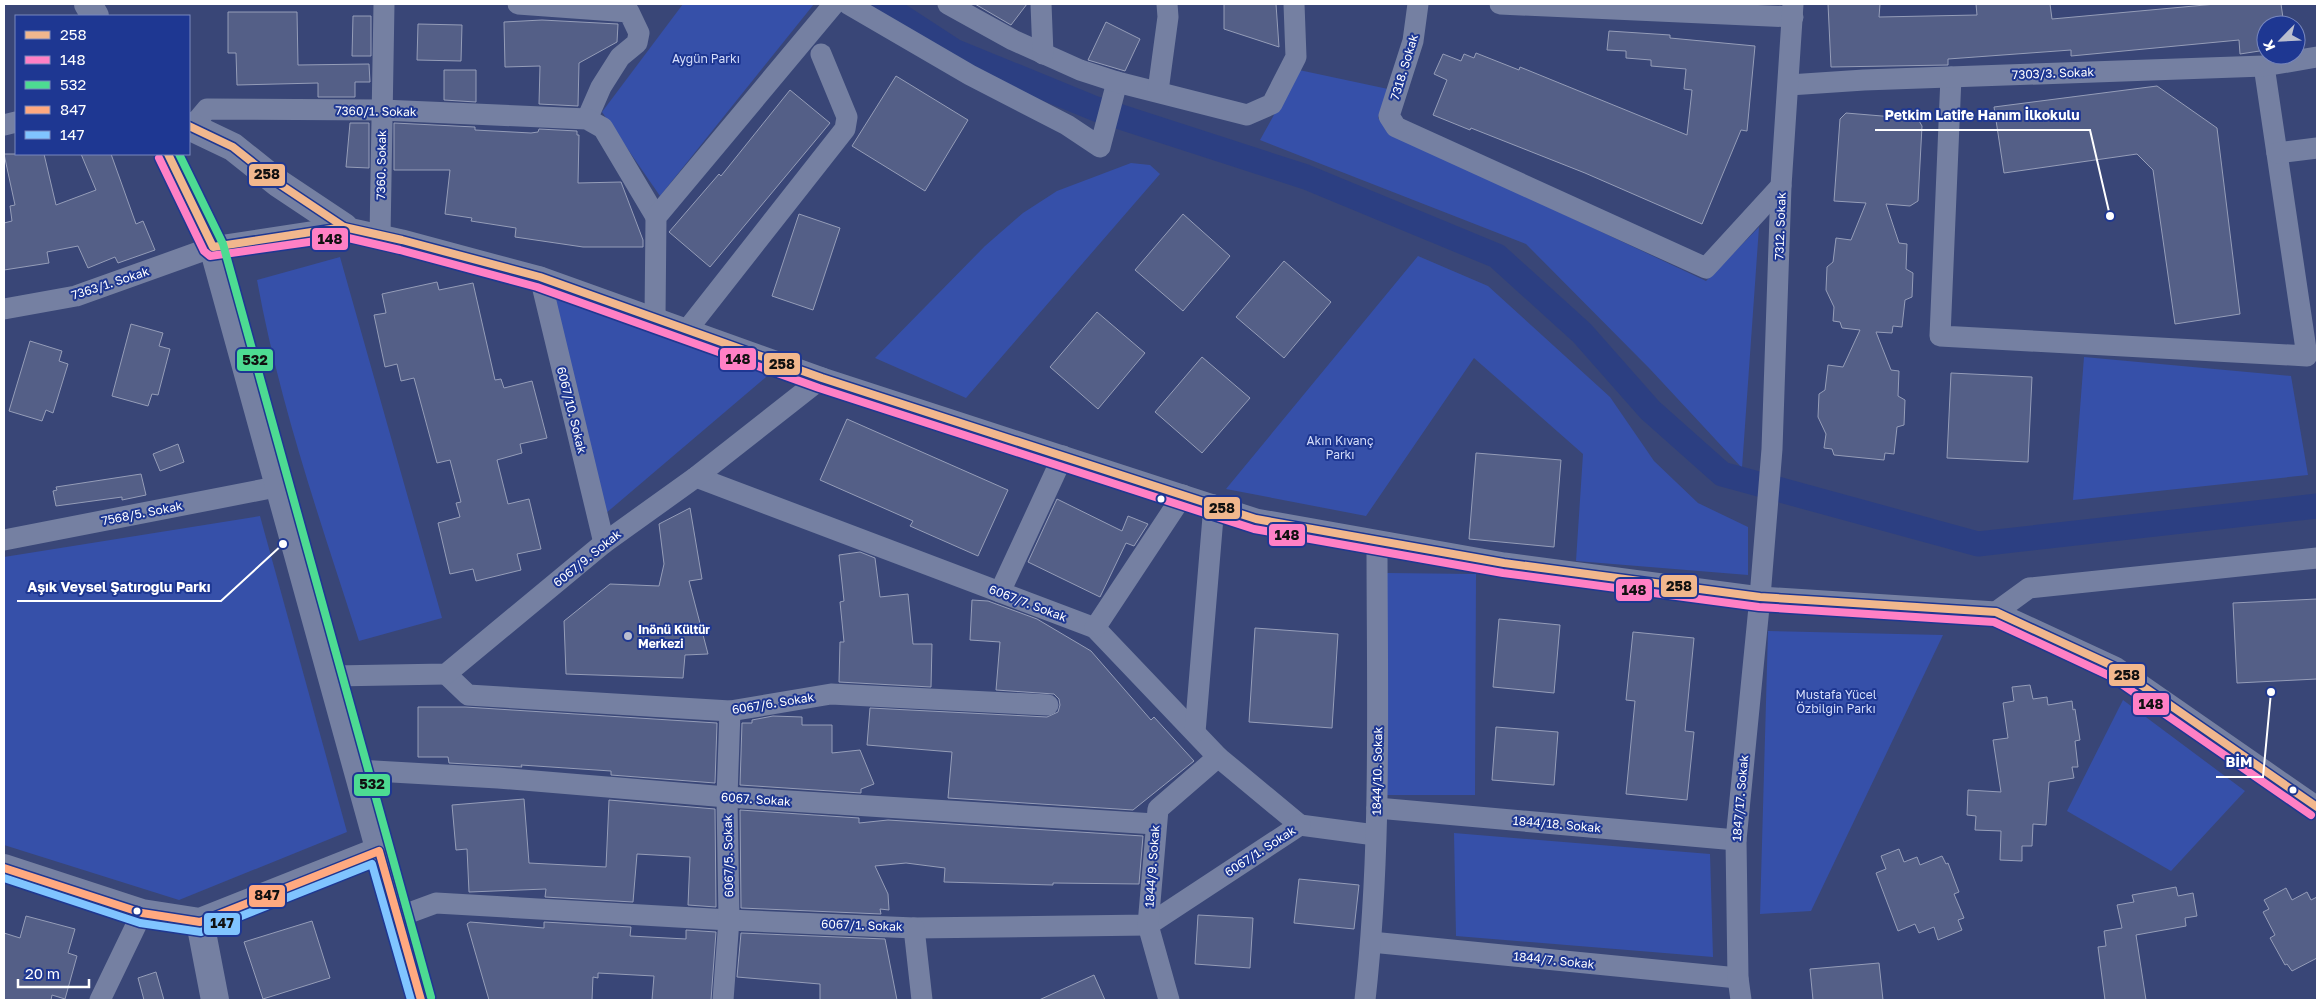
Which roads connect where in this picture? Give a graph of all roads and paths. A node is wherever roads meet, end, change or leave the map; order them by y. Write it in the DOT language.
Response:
graph roads {
  1 [pos="88,4"];
  2 [pos="384,4"];
  3 [pos="518,4"];
  4 [pos="834,4"];
  5 [pos="848,4"];
  6 [pos="948,4"];
  7 [pos="1041,4"];
  8 [pos="1167,4"];
  9 [pos="1294,4"];
  10 [pos="1418,4"];
  11 [pos="1500,4"];
  12 [pos="542,5"];
  13 [pos="1793,10"];
  14 [pos="94,15"];
  15 [pos="821,54"];
  16 [pos="1043,54"];
  17 [pos="2317,57"];
  18 [pos="2264,66"];
  19 [pos="1951,77"];
  20 [pos="1789,85"];
  21 [pos="1116,86"];
  22 [pos="1158,91"];
  23 [pos="382,110"];
  24 [pos="578,118"];
  25 [pos="190,127"];
  26 [pos="2317,148"];
  27 [pos="2277,153"];
  28 [pos="168,155"];
  29 [pos="1781,186"];
  30 [pos="656,217"];
  31 [pos="344,227"];
  32 [pos="380,236"];
  33 [pos="213,247"];
  34 [pos="540,277"];
  35 [pos="4,309"];
  36 [pos="655,318"];
  37 [pos="687,330"];
  38 [pos="822,378"];
  39 [pos="1063,456"];
  40 [pos="696,477"];
  41 [pos="281,486"];
  42 [pos="1183,496"];
  43 [pos="1214,505"];
  44 [pos="1765,537"];
  45 [pos="4,540"];
  46 [pos="1377,541"];
  47 [pos="604,543"];
  48 [pos="2317,558"];
  49 [pos="1000,592"];
  50 [pos="1760,597"];
  51 [pos="1996,612"];
  52 [pos="1095,628"];
  53 [pos="446,674"];
  54 [pos="333,676"];
  55 [pos="1048,705"];
  56 [pos="730,711"];
  57 [pos="1195,732"];
  58 [pos="1218,757"];
  59 [pos="357,770"];
  60 [pos="727,797"];
  61 [pos="2317,807"];
  62 [pos="1377,808"];
  63 [pos="1155,824"];
  64 [pos="1300,825"];
  65 [pos="1375,835"];
  66 [pos="1736,840"];
  67 [pos="379,851"];
  68 [pos="4,868"];
  69 [pos="142,913"];
  70 [pos="398,916"];
  71 [pos="729,920"];
  72 [pos="200,922"];
  73 [pos="1148,925"];
  74 [pos="914,928"];
  75 [pos="1371,942"];
  76 [pos="1738,978"];
  77 [pos="100,1000"];
  78 [pos="215,1000"];
  79 [pos="422,1000"];
  80 [pos="723,1000"];
  81 [pos="922,1000"];
  82 [pos="1169,1000"];
  83 [pos="1364,1000"];
  84 [pos="1741,1000"];
  1 -- 14 [label="street"];
  2 -- 23 [label="street, 7360. Sokak"];
  3 -- 12 [label="street"];
  4 -- 30 [label="street"];
  5 -- 21 [label="street"];
  6 -- 16 [label="street"];
  7 -- 16 [label="street"];
  8 -- 22 [label="street"];
  9 -- 22 [label="street"];
  10 -- 29 [label="street, 7318. Sokak"];
  11 -- 13 [label="street"];
  12 -- 24 [label="street"];
  13 -- 20 [label="street, 7312. Sokak"];
  15 -- 37 [label="street"];
  16 -- 21 [label="street"];
  17 -- 18 [label="street, 7303/3. Sokak"];
  18 -- 19 [label="street, 7303/3. Sokak"];
  18 -- 27 [label="street"];
  19 -- 20 [label="street, 7303/3. Sokak"];
  19 -- 27 [label="street"];
  20 -- 29 [label="street, 7312. Sokak"];
  21 -- 22 [label="street"];
  23 -- 24 [label="street, 7360/1. Sokak"];
  23 -- 25 [label="street, 7360/1. Sokak"];
  23 -- 32 [label="street, 7360. Sokak"];
  24 -- 30 [label="street"];
  25 -- 31 [label="street"];
  26 -- 27 [label="street"];
  28 -- 33 [label="street"];
  29 -- 44 [label="street, 7312. Sokak"];
  30 -- 36 [label="street"];
  31 -- 32 [label="street"];
  31 -- 33 [label="street, 7363/1. Sokak"];
  32 -- 34 [label="street"];
  33 -- 35 [label="street, 7363/1. Sokak"];
  33 -- 41 [label="street"];
  34 -- 36 [label="street"];
  34 -- 47 [label="street, 6067/10. Sokak"];
  36 -- 37 [label="street"];
  37 -- 38 [label="street"];
  38 -- 39 [label="street"];
  38 -- 40 [label="street, 6067/9. Sokak"];
  39 -- 42 [label="street"];
  39 -- 49 [label="street"];
  40 -- 47 [label="street, 6067/9. Sokak"];
  40 -- 49 [label="street, 6067/7. Sokak"];
  41 -- 45 [label="street, 7568/5. Sokak"];
  41 -- 54 [label="street"];
  42 -- 43 [label="street"];
  42 -- 52 [label="street"];
  43 -- 46 [label="street"];
  43 -- 57 [label="street"];
  44 -- 50 [label="street, 1847/17. Sokak"];
  46 -- 50 [label="street"];
  46 -- 62 [label="street, 1844/10. Sokak"];
  47 -- 53 [label="street, 6067/9. Sokak"];
  48 -- 51 [label="street"];
  49 -- 52 [label="street, 6067/7. Sokak"];
  50 -- 51 [label="street"];
  50 -- 66 [label="street, 1847/17. Sokak"];
  51 -- 61 [label="street"];
  52 -- 57 [label="street, 6067/7. Sokak"];
  53 -- 54 [label="street"];
  53 -- 56 [label="street, 6067/6. Sokak"];
  54 -- 59 [label="street"];
  55 -- 56 [label="street, 6067/6. Sokak"];
  56 -- 60 [label="street, 6067/5. Sokak"];
  57 -- 58 [label="street, 6067/7. Sokak"];
  58 -- 63 [label="street, 1844/9. Sokak"];
  58 -- 64 [label="street, 6067/7. Sokak"];
  59 -- 60 [label="street, 6067. Sokak"];
  59 -- 67 [label="street"];
  60 -- 63 [label="street, 6067. Sokak"];
  60 -- 71 [label="street, 6067/5. Sokak"];
  62 -- 65 [label="street, 1844/10. Sokak"];
  62 -- 66 [label="street, 1844/18. Sokak"];
  63 -- 73 [label="street, 1844/9. Sokak"];
  64 -- 65 [label="street"];
  64 -- 73 [label="street, 6067/1. Sokak"];
  65 -- 75 [label="street, 1844/10. Sokak"];
  66 -- 76 [label="street, 1847/17. Sokak"];
  67 -- 70 [label="street"];
  67 -- 72 [label="street"];
  68 -- 69 [label="street"];
  69 -- 72 [label="street"];
  69 -- 77 [label="street"];
  70 -- 71 [label="street, 6067/1. Sokak"];
  70 -- 79 [label="street"];
  71 -- 74 [label="street, 6067/1. Sokak"];
  71 -- 80 [label="street, 6067/5. Sokak"];
  72 -- 78 [label="street"];
  73 -- 74 [label="street, 6067/1. Sokak"];
  73 -- 82 [label="street, 1844/9. Sokak"];
  74 -- 81 [label="street"];
  75 -- 76 [label="street, 1844/7. Sokak"];
  75 -- 83 [label="street, 1844/10. Sokak"];
  76 -- 84 [label="street, 1847/17. Sokak"];
}
